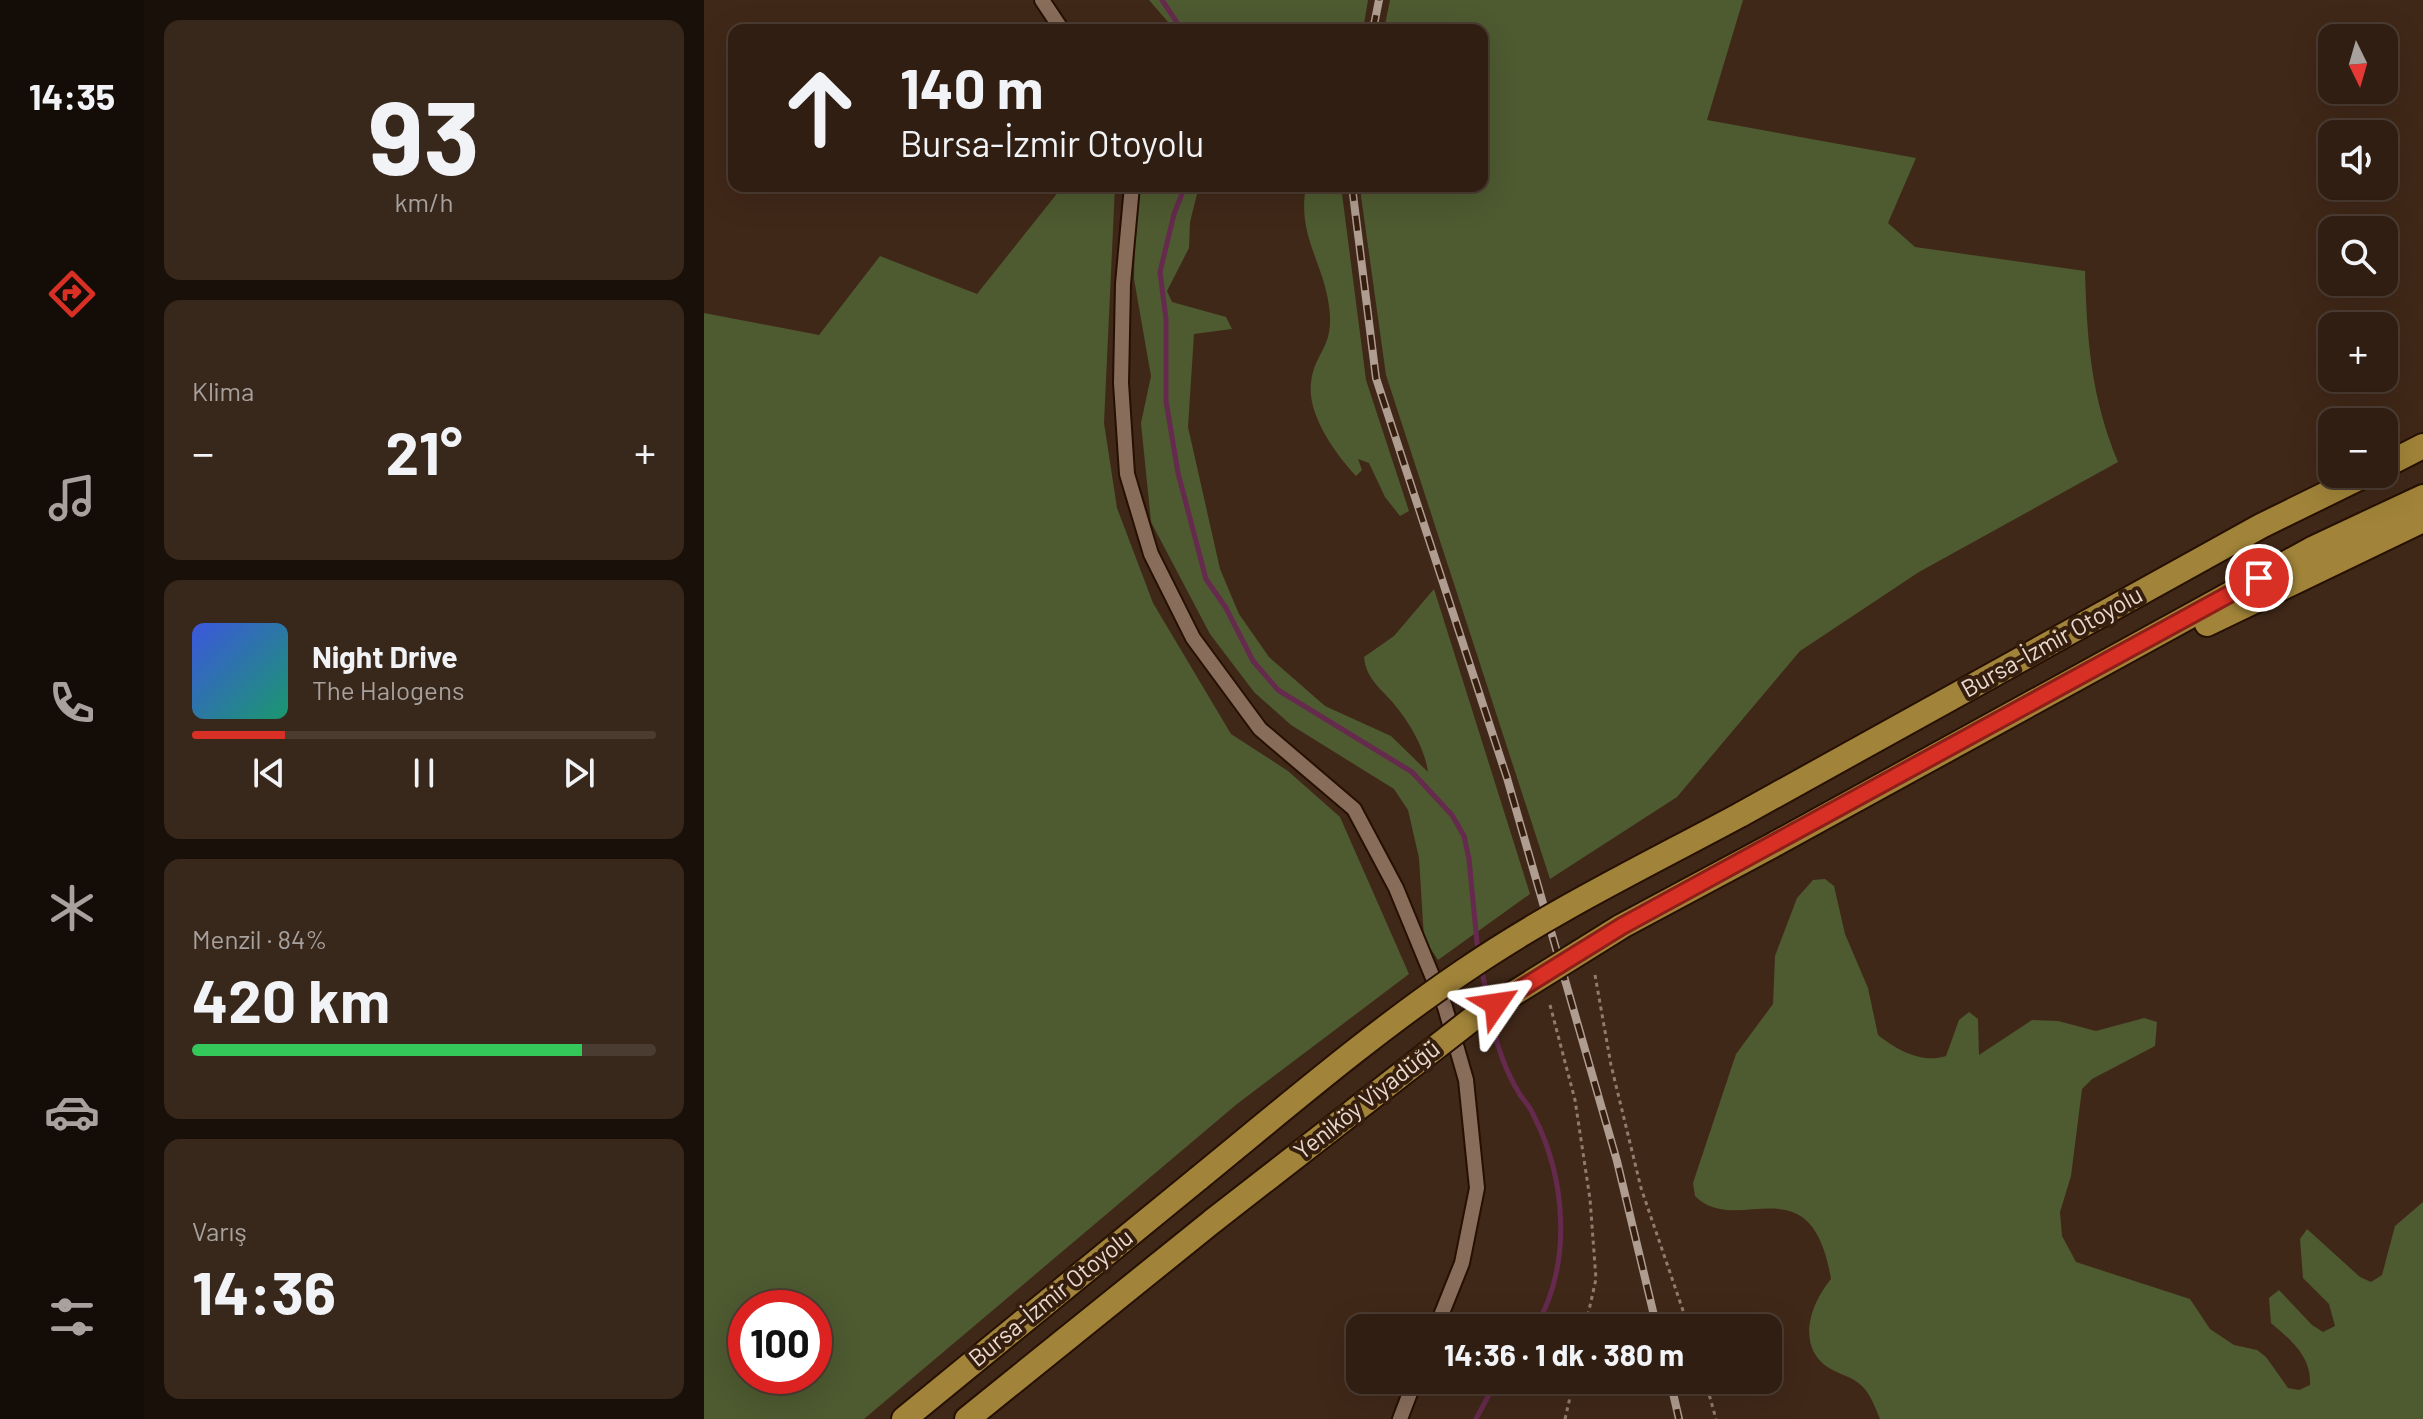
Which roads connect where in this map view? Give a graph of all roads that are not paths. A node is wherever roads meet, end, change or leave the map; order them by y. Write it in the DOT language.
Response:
graph roads {
  1 [pos="1042,0"];
  2 [pos="1058,24"];
  3 [pos="1131,192"];
  4 [pos="2423,446"];
  5 [pos="2398,459"];
  6 [pos="2338,488"];
  7 [pos="2423,497"];
  8 [pos="2423,520"];
  9 [pos="1960,743"];
  10 [pos="1740,815"];
  11 [pos="1775,844"];
  12 [pos="1199,1178"];
  13 [pos="1214,1220"];
  14 [pos="1442,1314"];
  15 [pos="1410,1394"];
  16 [pos="904,1419"];
  17 [pos="967,1419"];
  18 [pos="1400,1419"];
  1 -- 2 [label="street"];
  3 -- 14 [label="street"];
  4 -- 5 [label="highway"];
  6 -- 10 [label="highway, Bursa-İzmir Otoyolu"];
  7 -- 9 [label="highway, Bursa-İzmir Otoyolu"];
  8 -- 9 [label="highway"];
  9 -- 11 [label="highway, Bursa-İzmir Otoyolu"];
  10 -- 12 [label="highway, Yeniköy Viyadüğü, bridge"];
  11 -- 13 [label="highway, Yeniköy Viyadüğü, bridge"];
  12 -- 16 [label="highway, Bursa-İzmir Otoyolu"];
  13 -- 17 [label="highway, Bursa-İzmir Otoyolu"];
  15 -- 18 [label="street"];
}
